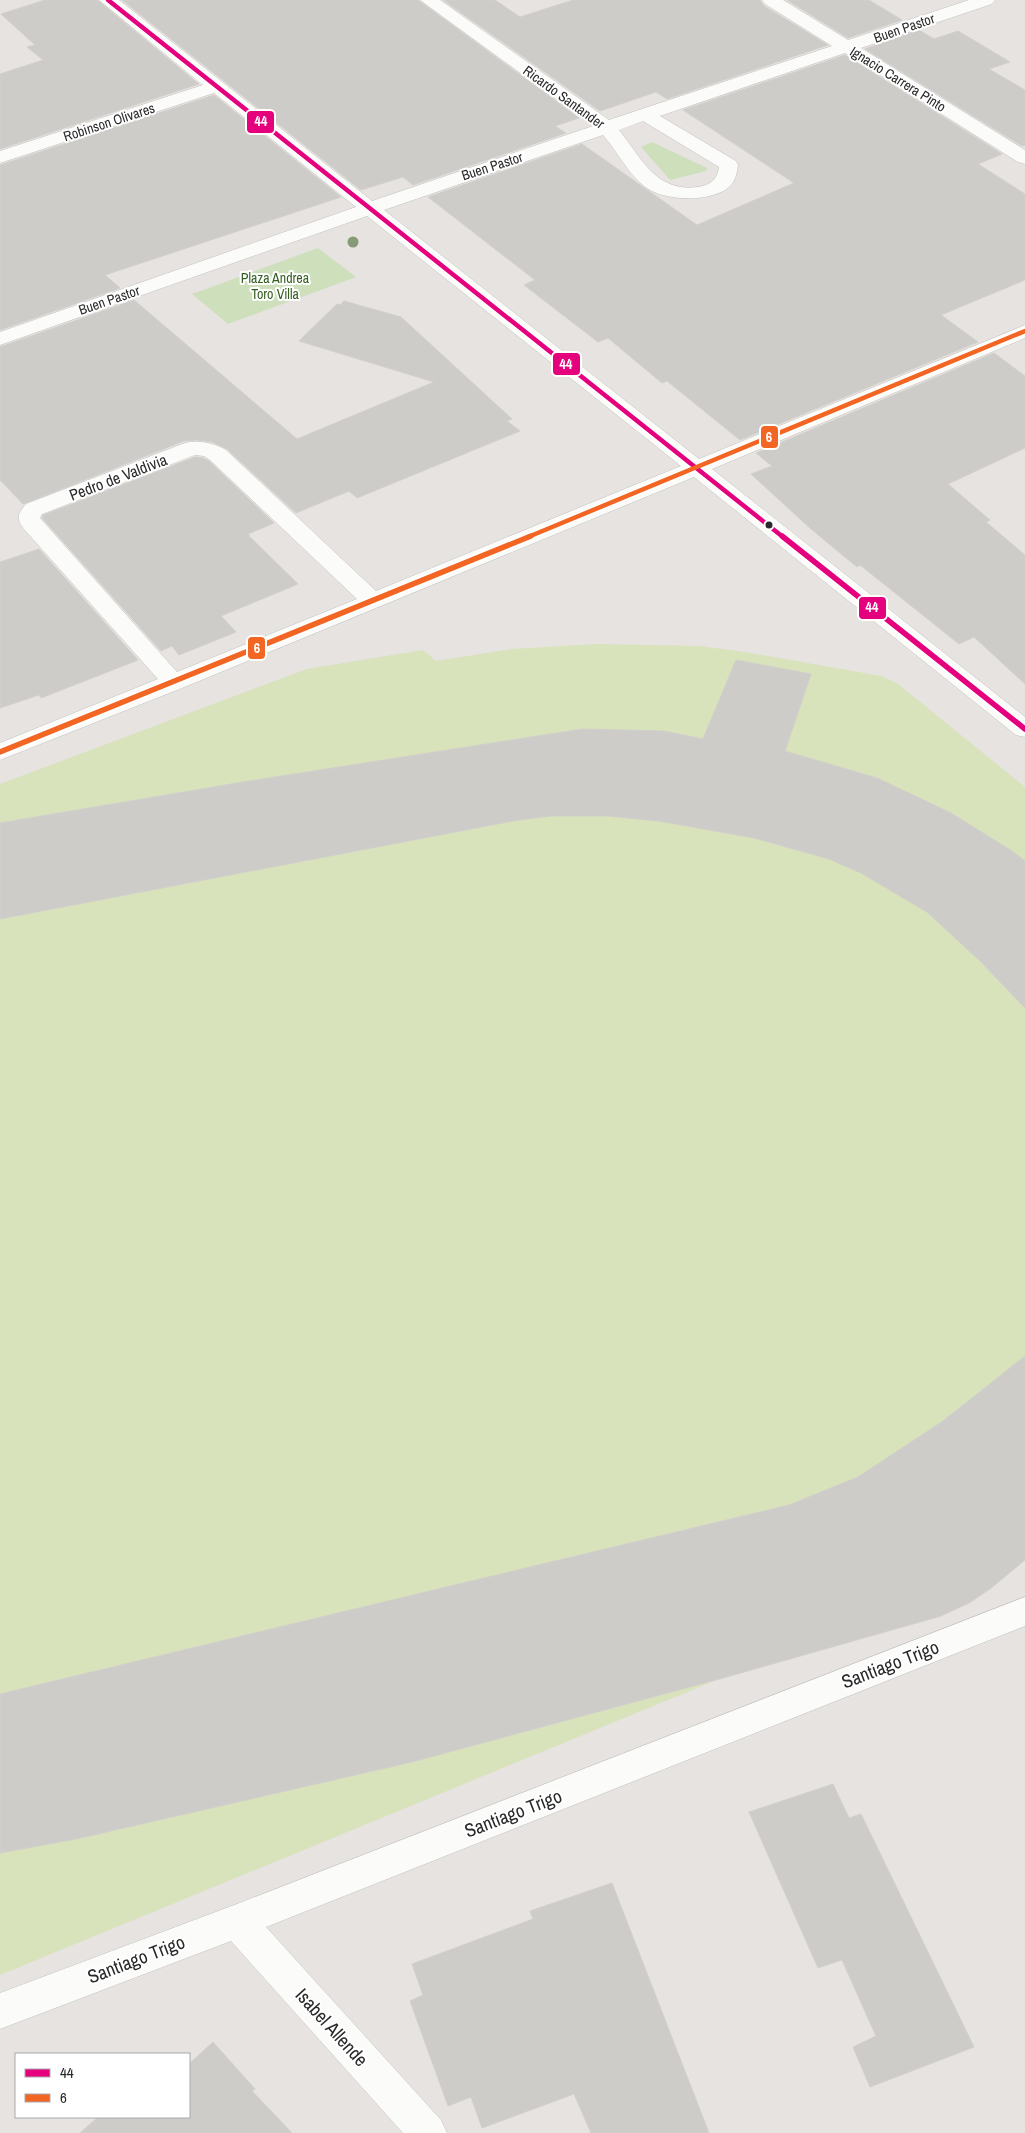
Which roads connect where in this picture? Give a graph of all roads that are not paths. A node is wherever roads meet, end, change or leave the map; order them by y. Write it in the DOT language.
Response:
graph roads {
  1 [pos="108,0"];
  2 [pos="429,0"];
  3 [pos="771,0"];
  4 [pos="986,0"];
  5 [pos="848,48"];
  6 [pos="218,86"];
  7 [pos="646,116"];
  8 [pos="607,128"];
  9 [pos="0,157"];
  10 [pos="1025,158"];
  11 [pos="371,207"];
  12 [pos="1025,331"];
  13 [pos="0,338"];
  14 [pos="696,468"];
  15 [pos="373,601"];
  16 [pos="174,683"];
  17 [pos="1025,729"];
  18 [pos="0,752"];
  19 [pos="1025,1611"];
  20 [pos="236,1921"];
  21 [pos="0,2011"];
  22 [pos="428,2133"];
  1 -- 6 [label="street"];
  2 -- 8 [label="street, Ricardo Santander"];
  3 -- 5 [label="street, Ignacio Carrera Pinto"];
  4 -- 5 [label="street, Buen Pastor"];
  5 -- 7 [label="street, Buen Pastor"];
  5 -- 10 [label="street, Ignacio Carrera Pinto"];
  6 -- 9 [label="street, Robinson Olivares"];
  6 -- 11 [label="street"];
  7 -- 8 [label="street, Buen Pastor"];
  7 -- 8 [label="street, Ricardo Santander"];
  8 -- 11 [label="street, Buen Pastor"];
  11 -- 13 [label="street, Buen Pastor"];
  11 -- 14 [label="street"];
  12 -- 14 [label="street"];
  14 -- 15 [label="street"];
  14 -- 17 [label="street"];
  15 -- 16 [label="street"];
  15 -- 16 [label="street, Pedro de Valdivia"];
  16 -- 18 [label="street"];
  19 -- 20 [label="street, Santiago Trigo"];
  20 -- 21 [label="street, Santiago Trigo"];
  20 -- 22 [label="street, Isabel Allende"];
}
